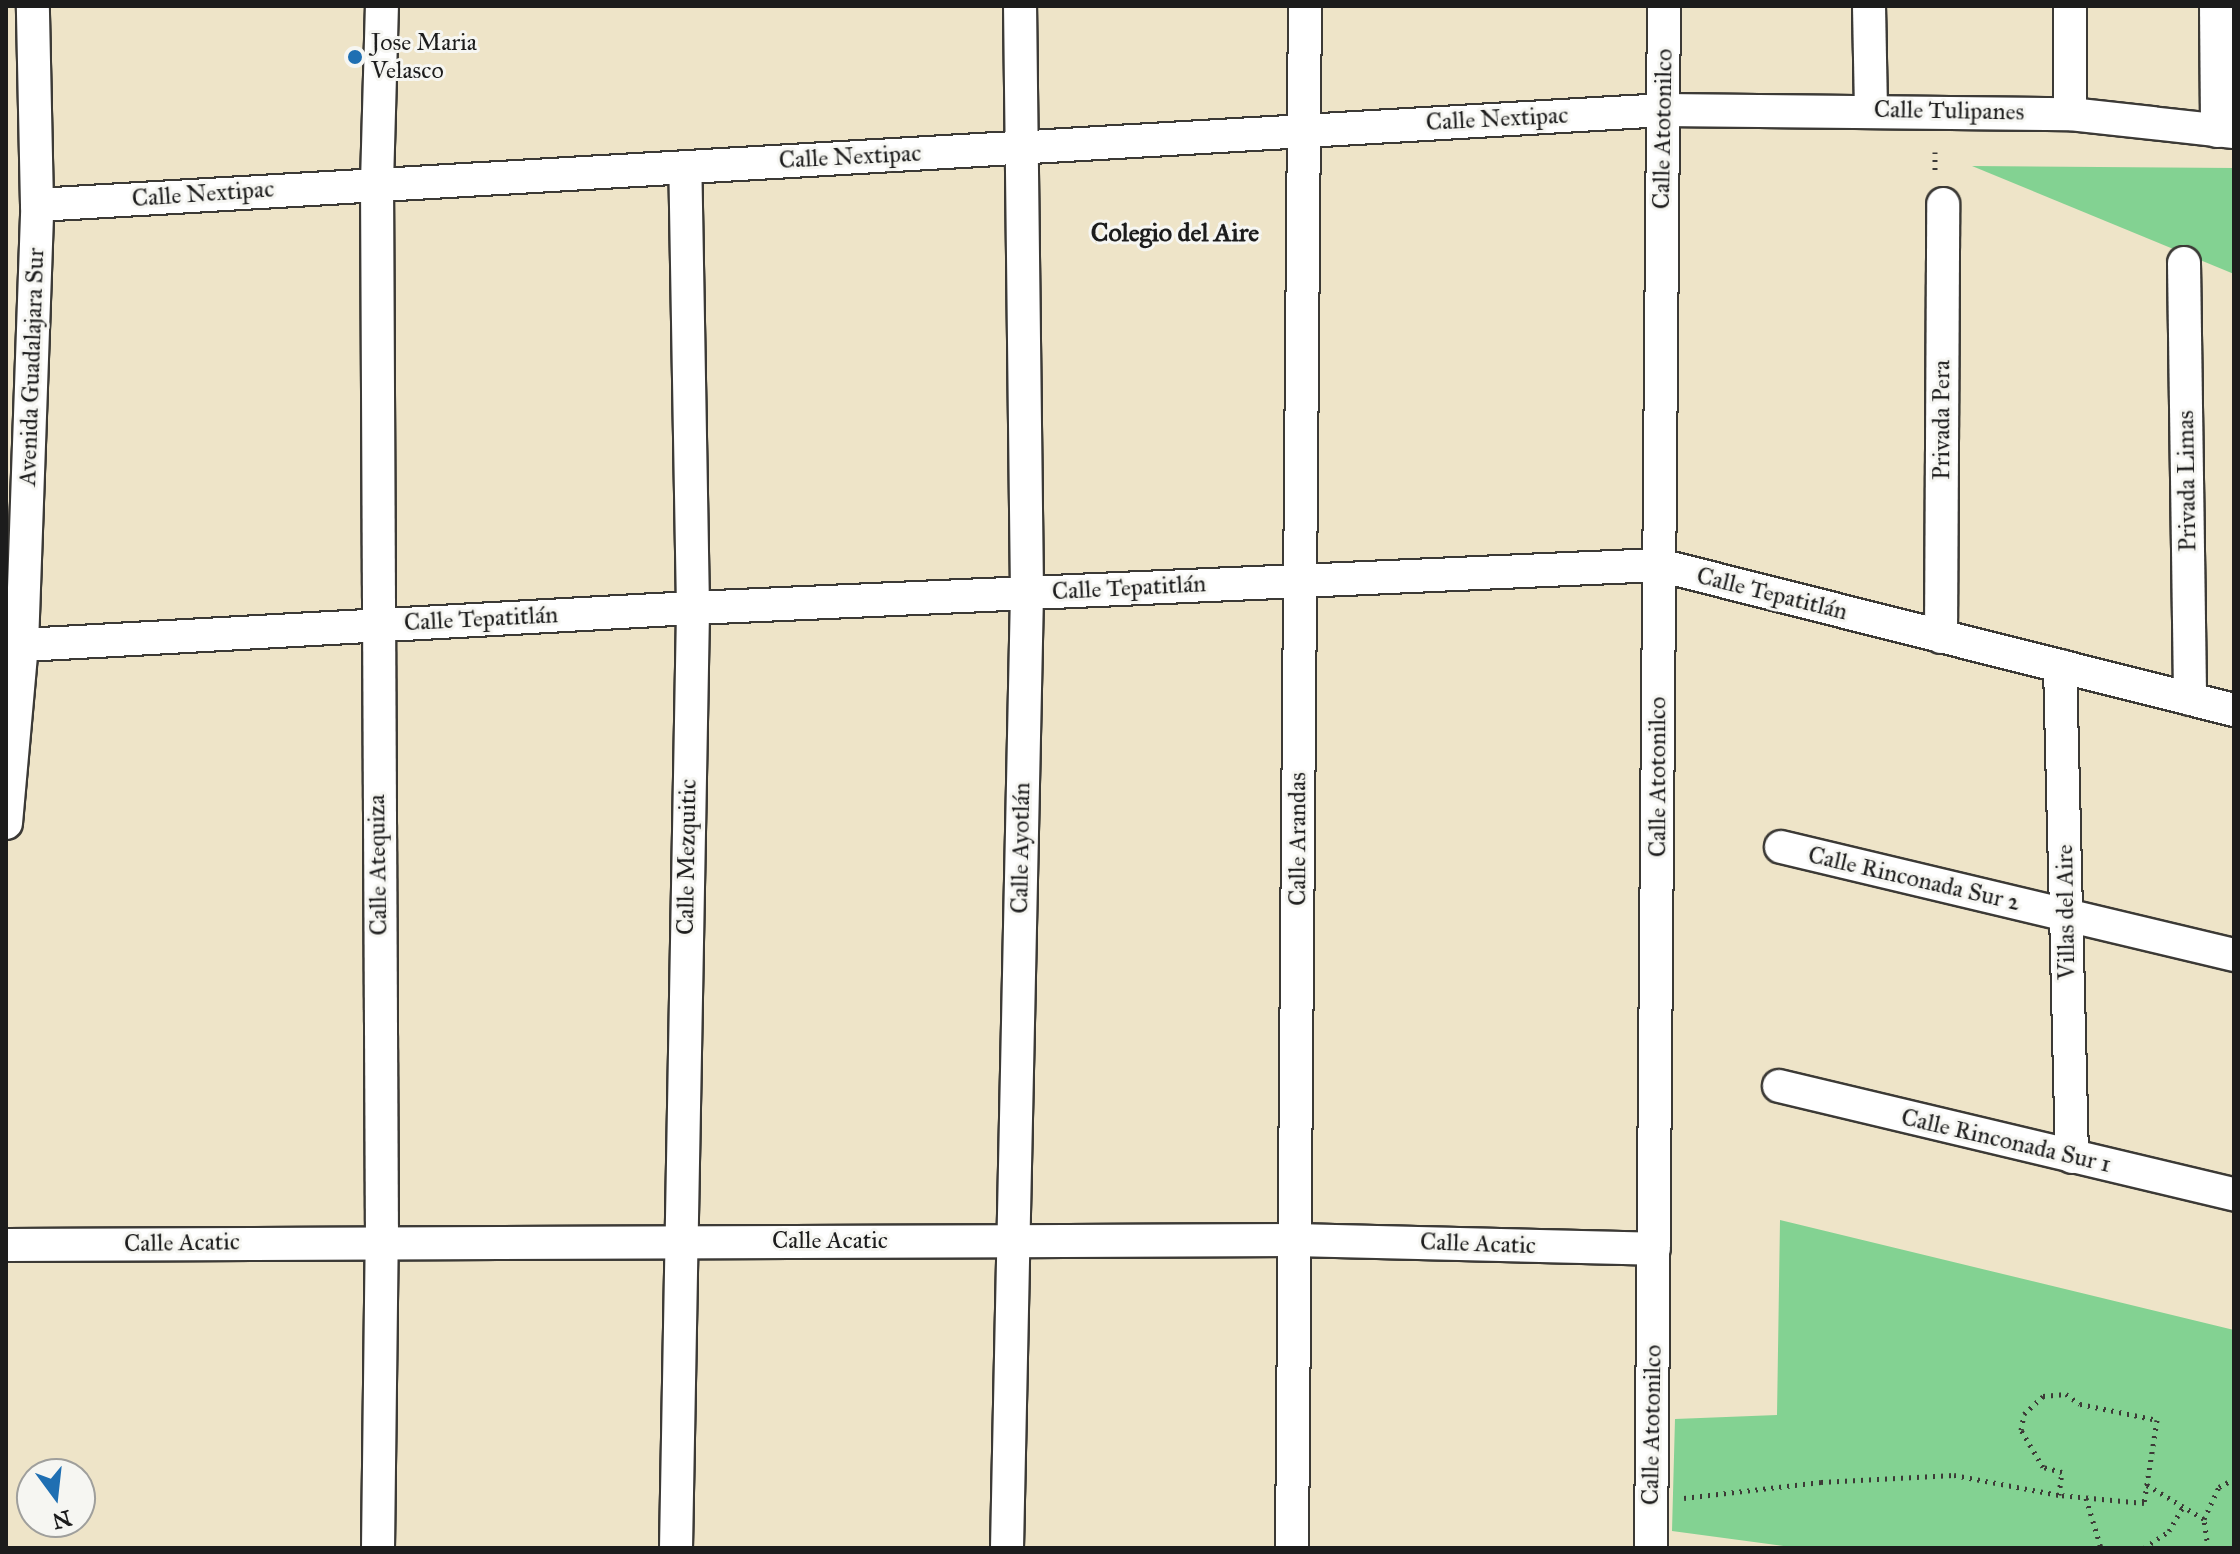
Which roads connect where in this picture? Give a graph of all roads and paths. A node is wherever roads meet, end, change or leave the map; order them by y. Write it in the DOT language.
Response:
graph roads {
  1 [pos="33,6"];
  2 [pos="382,6"];
  3 [pos="1020,6"];
  4 [pos="1305,6"];
  5 [pos="1664,6"];
  6 [pos="1869,6"];
  7 [pos="2070,6"];
  8 [pos="2216,6"];
  9 [pos="1871,109"];
  10 [pos="1663,110"];
  11 [pos="2070,114"];
  12 [pos="1304,130"];
  13 [pos="2226,131"];
  14 [pos="1023,147"];
  15 [pos="685,167"];
  16 [pos="377,183"];
  17 [pos="1943,204"];
  18 [pos="37,205"];
  19 [pos="2184,263"];
  20 [pos="1659,565"];
  21 [pos="1300,580"];
  22 [pos="1027,593"];
  23 [pos="693,608"];
  24 [pos="376,625"];
  25 [pos="1941,637"];
  26 [pos="14,645"];
  27 [pos="2060,666"];
  28 [pos="2190,699"];
  29 [pos="2234,710"];
  30 [pos="6,823"];
  31 [pos="1781,847"];
  32 [pos="2066,915"];
  33 [pos="2234,955"];
  34 [pos="1779,1086"];
  35 [pos="2072,1157"];
  36 [pos="2234,1194"];
  37 [pos="1294,1240"];
  38 [pos="382,1241"];
  39 [pos="678,1241"];
  40 [pos="1012,1241"];
  41 [pos="6,1245"];
  42 [pos="1654,1249"];
  43 [pos="2234,1479"];
  44 [pos="2147,1485"];
  45 [pos="2059,1495"];
  46 [pos="1651,1498"];
  47 [pos="2086,1498"];
  48 [pos="2183,1507"];
  49 [pos="2204,1519"];
  50 [pos="378,1548"];
  51 [pos="676,1548"];
  52 [pos="1007,1548"];
  53 [pos="1292,1548"];
  54 [pos="1651,1548"];
  55 [pos="2101,1548"];
  56 [pos="2144,1548"];
  57 [pos="2208,1548"];
  1 -- 18 [label="street, Avenida Guadalajara Sur"];
  2 -- 16 [label="street, Calle Atequiza"];
  3 -- 14 [label="street, Calle Ayotlán"];
  4 -- 12 [label="street, Calle Arandas"];
  5 -- 10 [label="street, Calle Atotonilco"];
  6 -- 9 [label="street"];
  7 -- 11 [label="street"];
  8 -- 13 [label="street"];
  9 -- 10 [label="street, Calle Tulipanes"];
  9 -- 11 [label="street, Calle Tulipanes"];
  10 -- 12 [label="street, Calle Nextipac"];
  10 -- 20 [label="street, Calle Atotonilco"];
  11 -- 13 [label="street, Calle Tulipanes"];
  12 -- 14 [label="street, Calle Nextipac"];
  12 -- 21 [label="street, Calle Arandas"];
  14 -- 15 [label="street, Calle Nextipac"];
  14 -- 22 [label="street, Calle Ayotlán"];
  15 -- 16 [label="street, Calle Nextipac"];
  15 -- 23 [label="street, Calle Mezquitic"];
  16 -- 18 [label="street, Calle Nextipac"];
  16 -- 24 [label="street, Calle Atequiza"];
  17 -- 25 [label="street, Privada Pera"];
  18 -- 26 [label="street, Avenida Guadalajara Sur"];
  19 -- 28 [label="street, Privada Limas"];
  20 -- 21 [label="street, Calle Tepatitlán"];
  20 -- 25 [label="street, Calle Tepatitlán"];
  20 -- 42 [label="street, Calle Atotonilco"];
  21 -- 22 [label="street, Calle Tepatitlán"];
  21 -- 37 [label="street, Calle Arandas"];
  22 -- 23 [label="street, Calle Tepatitlán"];
  22 -- 40 [label="street, Calle Ayotlán"];
  23 -- 24 [label="street, Calle Tepatitlán"];
  23 -- 39 [label="street, Calle Mezquitic"];
  24 -- 26 [label="street, Calle Tepatitlán"];
  24 -- 38 [label="street, Calle Atequiza"];
  25 -- 27 [label="street, Calle Tepatitlán"];
  26 -- 30 [label="street, Avenida Guadalajara Sur"];
  27 -- 28 [label="street, Calle Tepatitlán"];
  27 -- 32 [label="street, Villas del Aire"];
  28 -- 29 [label="street, Calle Tepatitlán"];
  31 -- 32 [label="street, Calle Rinconada Sur 2"];
  32 -- 33 [label="street, Calle Rinconada Sur 2"];
  32 -- 35 [label="street, Villas del Aire"];
  34 -- 35 [label="street, Calle Rinconada Sur 1"];
  35 -- 36 [label="street, Calle Rinconada Sur 1"];
  37 -- 40 [label="street, Calle Acatic"];
  37 -- 42 [label="street, Calle Acatic"];
  37 -- 53 [label="street, Calle Arandas"];
  38 -- 39 [label="street, Calle Acatic"];
  38 -- 41 [label="street, Calle Acatic"];
  38 -- 50 [label="street, Calle Atequiza"];
  39 -- 40 [label="street, Calle Acatic"];
  39 -- 51 [label="street, Calle Mezquitic"];
  40 -- 52 [label="street, Calle Ayotlán"];
  42 -- 46 [label="street, Calle Atotonilco"];
  43 -- 49 [label="path"];
  44 -- 45 [label="path"];
  44 -- 47 [label="path"];
  44 -- 48 [label="path"];
  45 -- 46 [label="path"];
  45 -- 47 [label="path"];
  46 -- 54 [label="street, Calle Atotonilco"];
  47 -- 55 [label="path"];
  48 -- 49 [label="path"];
  48 -- 56 [label="path"];
  49 -- 57 [label="path"];
}
